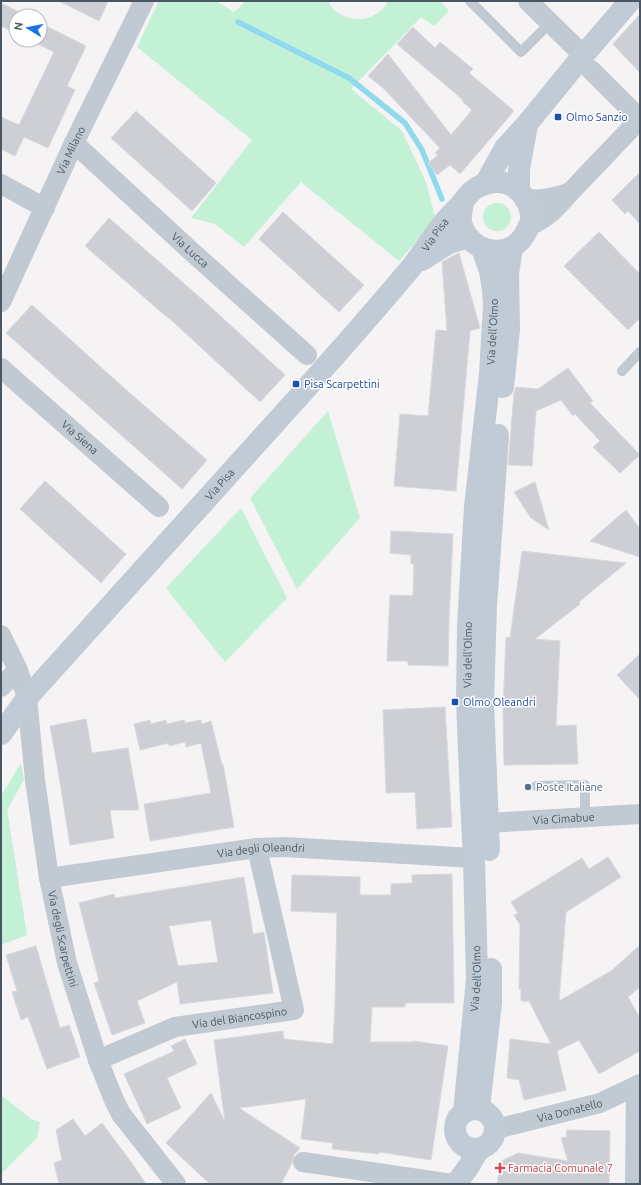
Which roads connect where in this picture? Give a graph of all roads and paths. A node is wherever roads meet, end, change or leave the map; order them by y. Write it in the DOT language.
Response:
graph roads {
  1 [pos="144,1"];
  2 [pos="470,1"];
  3 [pos="528,1"];
  4 [pos="630,1"];
  5 [pos="550,23"];
  6 [pos="587,62"];
  7 [pos="640,119"];
  8 [pos="528,124"];
  9 [pos="74,143"];
  10 [pos="1,184"];
  11 [pos="485,184"];
  12 [pos="569,193"];
  13 [pos="522,195"];
  14 [pos="463,202"];
  15 [pos="45,208"];
  16 [pos="529,226"];
  17 [pos="475,243"];
  18 [pos="512,247"];
  19 [pos="410,269"];
  20 [pos="1,302"];
  21 [pos="640,352"];
  22 [pos="307,355"];
  23 [pos="1,368"];
  24 [pos="622,371"];
  25 [pos="159,507"];
  26 [pos="1,635"];
  27 [pos="18,670"];
  28 [pos="1,687"];
  29 [pos="27,698"];
  30 [pos="1,734"];
  31 [pos="536,786"];
  32 [pos="640,814"];
  33 [pos="585,818"];
  34 [pos="487,823"];
  35 [pos="257,848"];
  36 [pos="474,858"];
  37 [pos="49,878"];
  38 [pos="98,1060"];
  39 [pos="638,1085"];
  40 [pos="471,1110"];
  41 [pos="496,1130"];
  42 [pos="470,1146"];
  43 [pos="303,1162"];
  44 [pos="176,1184"];
  45 [pos="455,1184"];
  46 [pos="635,1184"];
  1 -- 9 [label="street, Via Milano"];
  2 -- 5 [label="lane"];
  3 -- 5 [label="street"];
  4 -- 6 [label="street"];
  5 -- 6 [label="street"];
  6 -- 7 [label="street"];
  6 -- 8 [label="street"];
  7 -- 12 [label="street"];
  8 -- 11 [label="street"];
  8 -- 13 [label="street"];
  9 -- 15 [label="street, Via Milano"];
  9 -- 22 [label="street, Via Lucca"];
  10 -- 15 [label="street"];
  11 -- 13 [label="street"];
  11 -- 14 [label="street"];
  12 -- 13 [label="street"];
  12 -- 16 [label="street"];
  13 -- 16 [label="street"];
  14 -- 17 [label="street, Via dell'Olmo"];
  14 -- 19 [label="street, Via Pisa"];
  15 -- 20 [label="street, Via Milano"];
  16 -- 18 [label="street"];
  17 -- 18 [label="street"];
  17 -- 19 [label="street, Via Pisa"];
  17 -- 36 [label="street, Via dell'Olmo"];
  18 -- 34 [label="street, Via dell'Olmo"];
  19 -- 29 [label="street, Via Pisa"];
  21 -- 24 [label="lane"];
  23 -- 25 [label="street, Via Siena"];
  26 -- 27 [label="street, Via degli Scarpettini"];
  27 -- 28 [label="street"];
  27 -- 29 [label="street, Via degli Scarpettini"];
  29 -- 30 [label="street, Via Pisa"];
  29 -- 37 [label="street, Via degli Scarpettini"];
  31 -- 33 [label="lane"];
  32 -- 33 [label="street, Via Cimabue"];
  33 -- 34 [label="street, Via Cimabue"];
  34 -- 40 [label="street, Via dell'Olmo"];
  35 -- 36 [label="street, Via degli Oleandri"];
  35 -- 37 [label="street, Via degli Oleandri"];
  35 -- 38 [label="street, Via del Biancospino"];
  36 -- 40 [label="street, Via dell'Olmo"];
  37 -- 38 [label="street, Via degli Scarpettini"];
  38 -- 44 [label="street, Via degli Scarpettini"];
  39 -- 41 [label="street, Via Donatello"];
  39 -- 46 [label="street"];
  40 -- 41 [label="street"];
  40 -- 42 [label="street, Via dell'Olmo"];
  41 -- 42 [label="street"];
  42 -- 45 [label="street"];
  43 -- 45 [label="street"];
}
